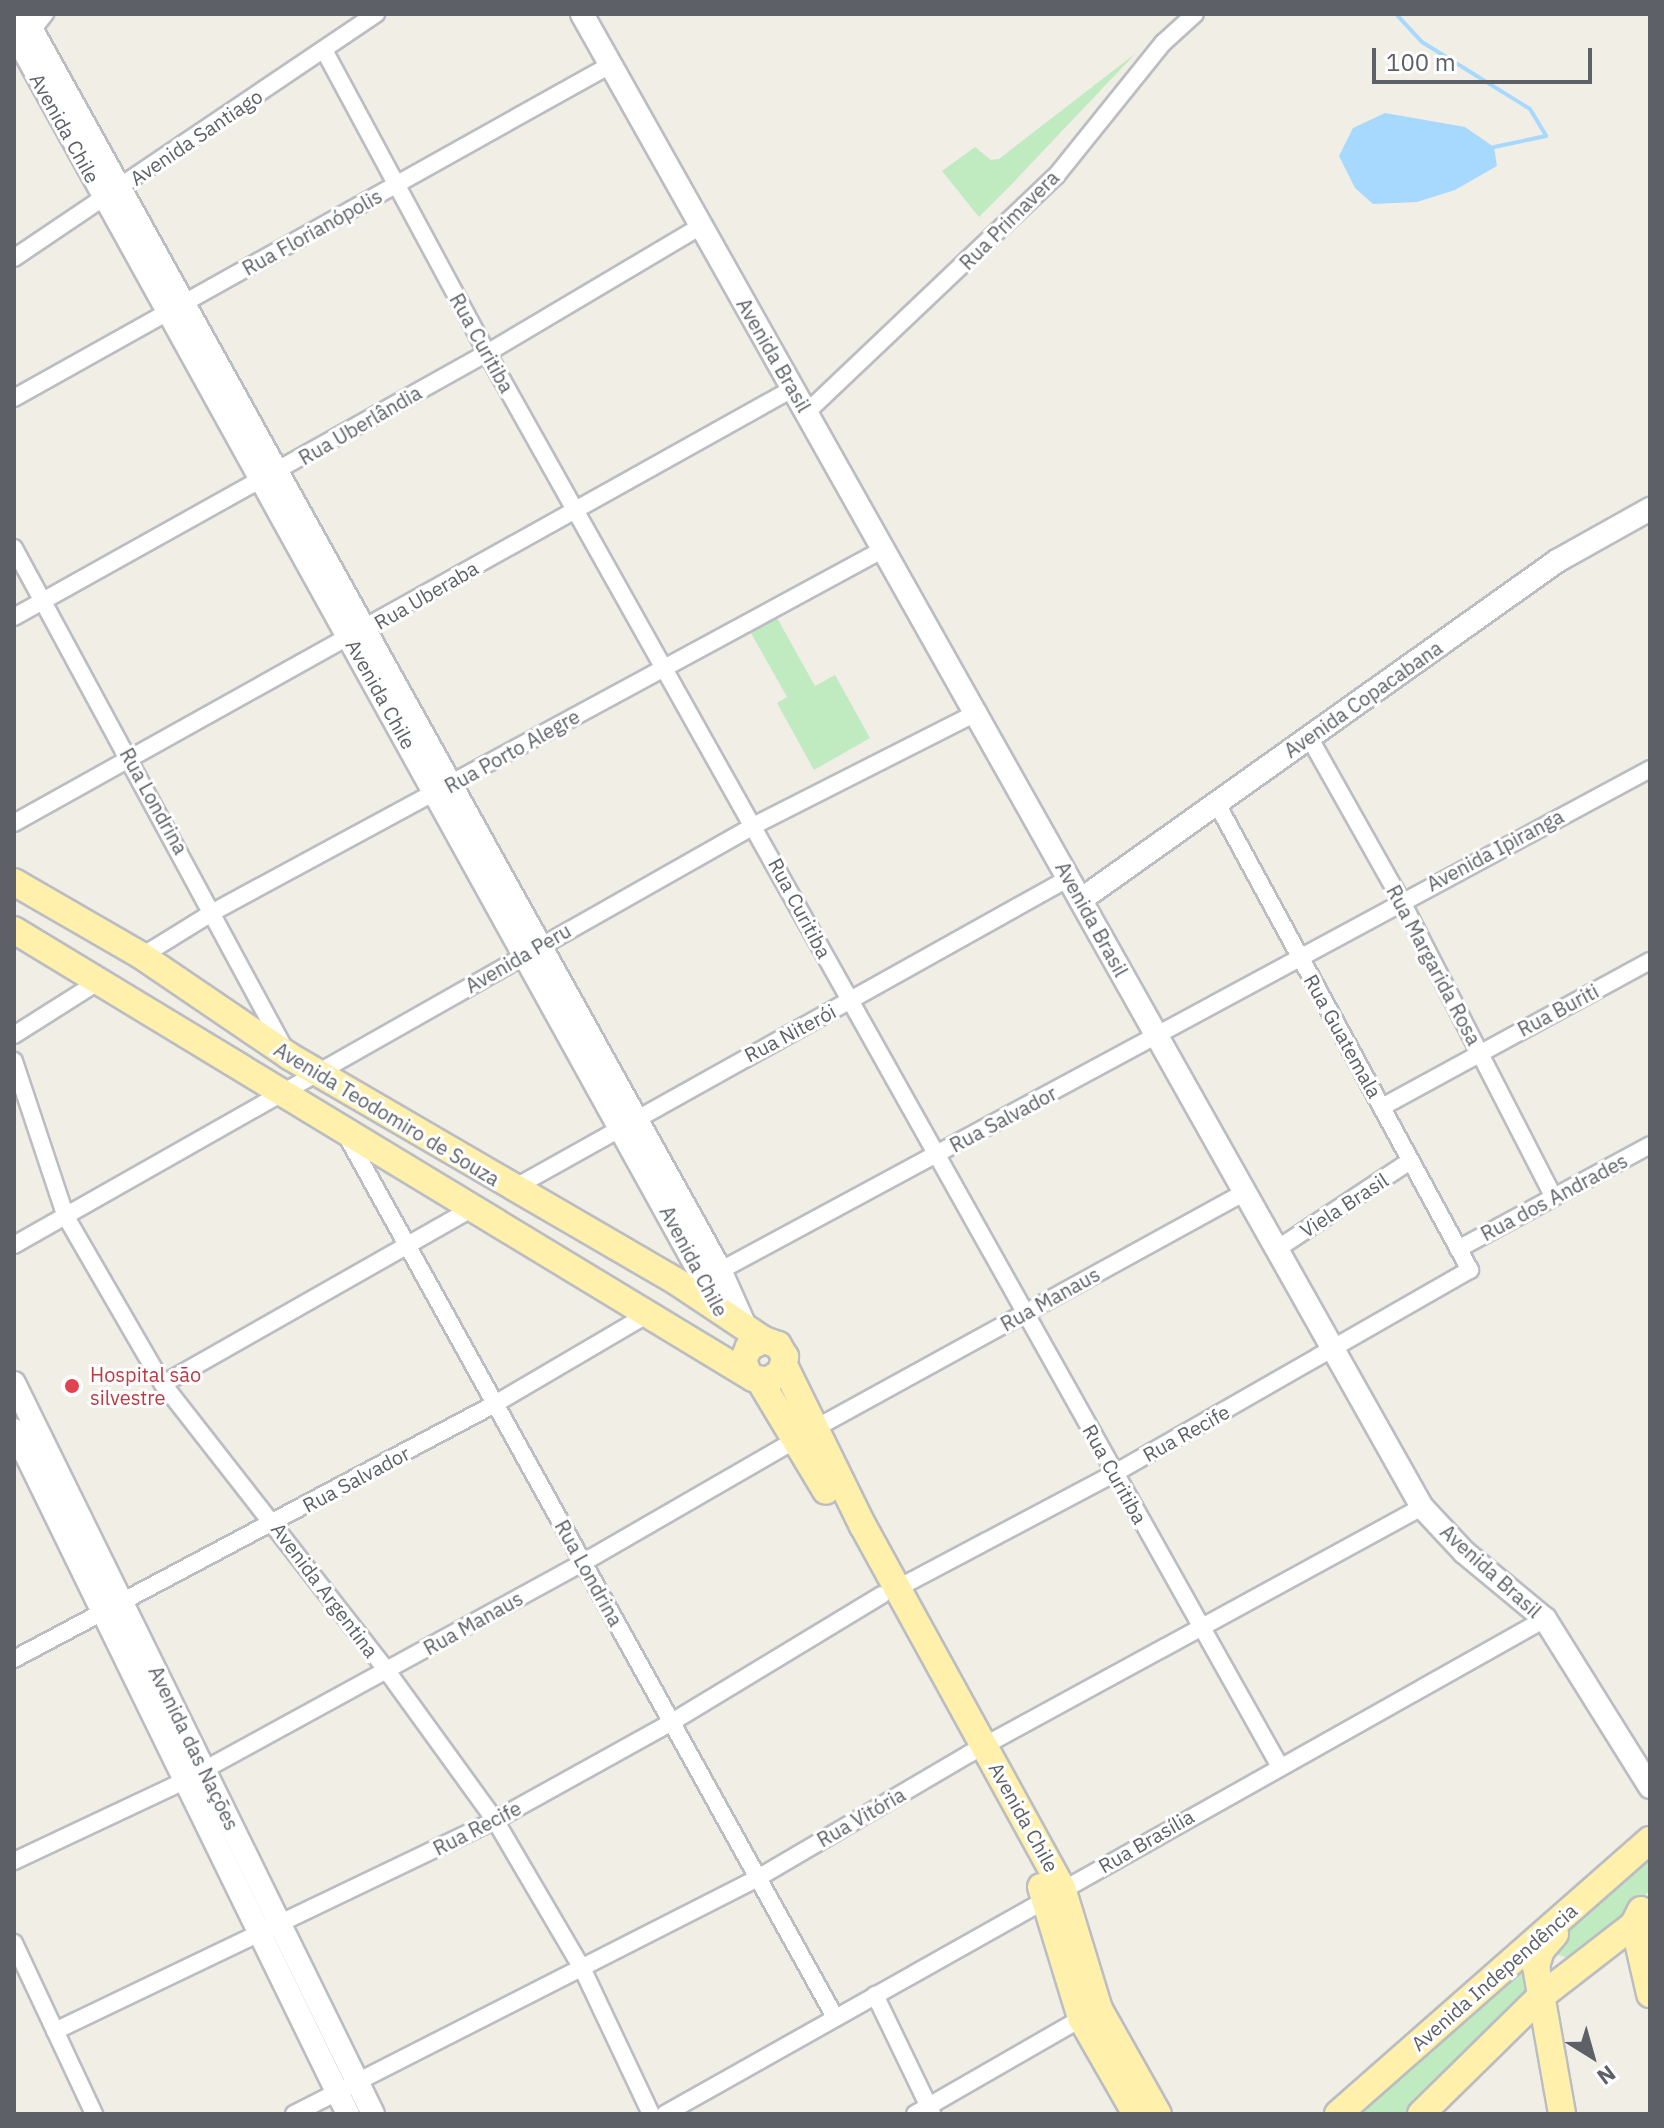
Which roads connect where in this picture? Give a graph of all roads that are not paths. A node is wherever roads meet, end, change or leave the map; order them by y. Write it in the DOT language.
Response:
graph roads {
  1 [pos="45,14"];
  2 [pos="376,14"];
  3 [pos="582,14"];
  4 [pos="1195,14"];
  5 [pos="20,35"];
  6 [pos="324,50"];
  7 [pos="610,65"];
  8 [pos="397,185"];
  9 [pos="111,194"];
  10 [pos="701,226"];
  11 [pos="14,258"];
  12 [pos="175,309"];
  13 [pos="487,353"];
  14 [pos="794,388"];
  15 [pos="14,398"];
  16 [pos="807,412"];
  17 [pos="268,476"];
  18 [pos="1650,509"];
  19 [pos="575,510"];
  20 [pos="14,548"];
  21 [pos="884,549"];
  22 [pos="43,601"];
  23 [pos="14,617"];
  24 [pos="357,634"];
  25 [pos="665,666"];
  26 [pos="978,712"];
  27 [pos="1309,737"];
  28 [pos="131,760"];
  29 [pos="1650,769"];
  30 [pos="444,790"];
  31 [pos="1216,802"];
  32 [pos="14,823"];
  33 [pos="755,825"];
  34 [pos="1069,878"];
  35 [pos="14,882"];
  36 [pos="1082,899"];
  37 [pos="1401,900"];
  38 [pos="215,911"];
  39 [pos="14,930"];
  40 [pos="532,950"];
  41 [pos="142,956"];
  42 [pos="1300,959"];
  43 [pos="1650,961"];
  44 [pos="99,981"];
  45 [pos="850,1001"];
  46 [pos="14,1035"];
  47 [pos="1156,1036"];
  48 [pos="1480,1051"];
  49 [pos="289,1056"];
  50 [pos="14,1061"];
  51 [pos="315,1072"];
  52 [pos="281,1092"];
  53 [pos="1382,1107"];
  54 [pos="627,1120"];
  55 [pos="343,1129"];
  56 [pos="1650,1145"];
  57 [pos="936,1155"];
  58 [pos="1410,1161"];
  59 [pos="512,1189"];
  60 [pos="1245,1192"];
  61 [pos="1553,1196"];
  62 [pos="474,1207"];
  63 [pos="66,1217"];
  64 [pos="14,1245"];
  65 [pos="405,1245"];
  66 [pos="1277,1249"];
  67 [pos="1458,1249"];
  68 [pos="1470,1270"];
  69 [pos="713,1274"];
  70 [pos="721,1312"];
  71 [pos="650,1313"];
  72 [pos="1025,1313"];
  73 [pos="1334,1349"];
  74 [pos="752,1355"];
  75 [pos="14,1383"];
  76 [pos="163,1384"];
  77 [pos="493,1405"];
  78 [pos="14,1430"];
  79 [pos="806,1434"];
  80 [pos="21,1462"];
  81 [pos="1115,1473"];
  82 [pos="1422,1507"];
  83 [pos="274,1523"];
  84 [pos="584,1562"];
  85 [pos="890,1592"];
  86 [pos="124,1605"];
  87 [pos="102,1615"];
  88 [pos="1545,1619"];
  89 [pos="1203,1630"];
  90 [pos="14,1659"];
  91 [pos="387,1671"];
  92 [pos="672,1722"];
  93 [pos="977,1751"];
  94 [pos="1279,1765"];
  95 [pos="203,1769"];
  96 [pos="182,1782"];
  97 [pos="1650,1787"];
  98 [pos="495,1820"];
  99 [pos="1650,1840"];
  100 [pos="1626,1860"];
  101 [pos="14,1861"];
  102 [pos="756,1879"];
  103 [pos="1054,1892"];
  104 [pos="1650,1898"];
  105 [pos="1642,1918"];
  106 [pos="283,1925"];
  107 [pos="258,1936"];
  108 [pos="1554,1936"];
  109 [pos="14,1943"];
  110 [pos="582,1968"];
  111 [pos="1571,1970"];
  112 [pos="1650,1994"];
  113 [pos="875,1995"];
  114 [pos="1539,1998"];
  115 [pos="1090,2014"];
  116 [pos="835,2017"];
  117 [pos="55,2031"];
  118 [pos="359,2085"];
  119 [pos="337,2094"];
  120 [pos="925,2111"];
  121 [pos="94,2114"];
  122 [pos="294,2114"];
  123 [pos="348,2114"];
  124 [pos="373,2114"];
  125 [pos="651,2114"];
  126 [pos="665,2114"];
  127 [pos="1136,2114"];
  128 [pos="1158,2114"];
  129 [pos="1338,2114"];
  130 [pos="1421,2114"];
  131 [pos="1562,2114"];
  1 -- 5 [label="street"];
  2 -- 6 [label="street, Avenida Santiago"];
  3 -- 7 [label="street, Avenida Brasil"];
  4 -- 16 [label="street, Rua Primavera"];
  5 -- 9 [label="street, Avenida Chile"];
  6 -- 8 [label="street, Rua Curitiba"];
  6 -- 9 [label="street, Avenida Santiago"];
  7 -- 8 [label="street, Rua Florianópolis"];
  7 -- 10 [label="street, Avenida Brasil"];
  8 -- 12 [label="street, Rua Florianópolis"];
  8 -- 13 [label="street, Rua Curitiba"];
  9 -- 11 [label="street, Avenida Santiago"];
  9 -- 12 [label="street, Avenida Chile"];
  10 -- 13 [label="street, Rua Uberlândia"];
  10 -- 14 [label="street, Avenida Brasil"];
  12 -- 15 [label="street, Rua Florianópolis"];
  12 -- 17 [label="street, Avenida Chile"];
  13 -- 17 [label="street, Rua Uberlândia"];
  13 -- 19 [label="street, Rua Curitiba"];
  14 -- 16 [label="street, Avenida Brasil"];
  14 -- 19 [label="street, Rua Uberaba"];
  16 -- 21 [label="street, Avenida Brasil"];
  17 -- 22 [label="street, Rua Uberlândia"];
  17 -- 24 [label="street, Avenida Chile"];
  18 -- 27 [label="street, Avenida Copacabana"];
  19 -- 24 [label="street, Rua Uberaba"];
  19 -- 25 [label="street, Rua Curitiba"];
  20 -- 22 [label="street, Rua Londrina"];
  21 -- 25 [label="street, Rua Porto Alegre"];
  21 -- 26 [label="street, Avenida Brasil"];
  22 -- 23 [label="street, Rua Uberlândia"];
  22 -- 28 [label="street, Rua Londrina"];
  24 -- 28 [label="street, Rua Uberaba"];
  24 -- 30 [label="street, Avenida Chile"];
  25 -- 30 [label="street, Rua Porto Alegre"];
  25 -- 33 [label="street, Rua Curitiba"];
  26 -- 33 [label="street, Avenida Peru"];
  26 -- 34 [label="street, Avenida Brasil"];
  27 -- 31 [label="street, Avenida Copacabana"];
  27 -- 37 [label="street, Rua Margarida Rosa"];
  28 -- 32 [label="street, Rua Uberaba"];
  28 -- 38 [label="street, Rua Londrina"];
  29 -- 37 [label="street, Avenida Ipiranga"];
  30 -- 38 [label="street, Rua Porto Alegre"];
  30 -- 40 [label="street, Avenida Chile"];
  31 -- 36 [label="street, Avenida Copacabana"];
  31 -- 42 [label="street, Rua Guatemala"];
  33 -- 40 [label="street, Avenida Peru"];
  33 -- 45 [label="street, Rua Curitiba"];
  34 -- 36 [label="street, Avenida Brasil"];
  34 -- 45 [label="street, Rua Niterói"];
  35 -- 41 [label="main road, Avenida Teodomiro de Souza"];
  36 -- 47 [label="street, Avenida Brasil"];
  37 -- 42 [label="street, Avenida Ipiranga"];
  37 -- 48 [label="street, Rua Margarida Rosa"];
  38 -- 41 [label="street, Rua Porto Alegre"];
  38 -- 49 [label="street, Rua Londrina"];
  39 -- 44 [label="main road, Avenida Teodomiro de Souza"];
  40 -- 51 [label="street, Avenida Peru"];
  40 -- 54 [label="street, Avenida Chile"];
  41 -- 49 [label="main road, Avenida Teodomiro de Souza"];
  42 -- 47 [label="street, Rua Salvador"];
  42 -- 53 [label="street, Rua Guatemala"];
  43 -- 48 [label="street, Rua Buriti"];
  44 -- 46 [label="street"];
  44 -- 52 [label="main road, Avenida Teodomiro de Souza"];
  45 -- 54 [label="street, Rua Niterói"];
  45 -- 57 [label="street, Rua Curitiba"];
  47 -- 57 [label="street, Rua Salvador"];
  47 -- 60 [label="street, Avenida Brasil"];
  48 -- 53 [label="street, Rua Buriti"];
  48 -- 61 [label="street, Rua Margarida Rosa"];
  49 -- 51 [label="main road, Avenida Teodomiro de Souza"];
  50 -- 63 [label="street, Avenida Argentina"];
  51 -- 52 [label="street, Avenida Peru"];
  51 -- 59 [label="main road, Avenida Teodomiro de Souza"];
  52 -- 55 [label="main road, Avenida Teodomiro de Souza"];
  52 -- 63 [label="street, Avenida Peru"];
  53 -- 58 [label="street, Rua Guatemala"];
  54 -- 59 [label="street, Rua Niterói"];
  54 -- 69 [label="street, Avenida Chile"];
  55 -- 62 [label="main road, Avenida Teodomiro de Souza"];
  55 -- 65 [label="street, Rua Londrina"];
  56 -- 61 [label="street, Rua dos Andrades"];
  57 -- 69 [label="street, Rua Salvador"];
  57 -- 72 [label="street, Rua Curitiba"];
  58 -- 66 [label="street, Viela Brasil"];
  58 -- 67 [label="street, Rua Guatemala"];
  59 -- 70 [label="main road, Avenida Teodomiro de Souza"];
  60 -- 66 [label="street, Avenida Brasil"];
  60 -- 72 [label="street, Rua Manaus"];
  61 -- 67 [label="street, Rua dos Andrades"];
  62 -- 65 [label="street"];
  62 -- 71 [label="main road, Avenida Teodomiro de Souza"];
  63 -- 64 [label="street, Avenida Peru"];
  63 -- 76 [label="street, Avenida Argentina"];
  65 -- 76 [label="street"];
  65 -- 77 [label="street, Rua Londrina"];
  66 -- 73 [label="street, Avenida Brasil"];
  67 -- 68 [label="street, Rua Guatemala"];
  68 -- 73 [label="street, Rua Recife"];
  69 -- 70 [label="street, Avenida Chile"];
  69 -- 74 [label="street, Avenida Chile"];
  70 -- 74 [label="main road, Avenida Teodomiro de Souza"];
  71 -- 74 [label="main road, Avenida Teodomiro de Souza"];
  71 -- 77 [label="street, Rua Salvador"];
  72 -- 79 [label="street, Rua Manaus"];
  72 -- 81 [label="street, Rua Curitiba"];
  73 -- 81 [label="street, Rua Recife"];
  73 -- 82 [label="street, Avenida Brasil"];
  74 -- 79 [label="main road, Avenida Chile"];
  74 -- 79 [label="main road, Avenida Chile"];
  75 -- 86 [label="street, Avenida das Nações"];
  76 -- 83 [label="street, Avenida Argentina"];
  77 -- 83 [label="street, Rua Salvador"];
  77 -- 84 [label="street, Rua Londrina"];
  78 -- 80 [label="street, Avenida das Nações"];
  79 -- 84 [label="street, Rua Manaus"];
  79 -- 85 [label="main road, Avenida Chile"];
  80 -- 87 [label="street, Avenida das Nações"];
  81 -- 85 [label="street, Rua Recife"];
  81 -- 89 [label="street, Rua Curitiba"];
  82 -- 88 [label="street, Avenida Brasil"];
  82 -- 89 [label="street, Rua Vitória"];
  83 -- 86 [label="street, Rua Salvador"];
  83 -- 91 [label="street, Avenida Argentina"];
  84 -- 91 [label="street, Rua Manaus"];
  84 -- 92 [label="street, Rua Londrina"];
  85 -- 92 [label="street, Rua Recife"];
  85 -- 93 [label="main road, Avenida Chile"];
  86 -- 87 [label="street, Rua Salvador"];
  86 -- 95 [label="street, Avenida das Nações"];
  87 -- 90 [label="street, Rua Salvador"];
  87 -- 96 [label="street, Avenida das Nações"];
  88 -- 94 [label="street, Rua Brasília"];
  88 -- 97 [label="street, Avenida Brasil"];
  89 -- 93 [label="street, Rua Vitória"];
  89 -- 94 [label="street, Rua Curitiba"];
  91 -- 95 [label="street, Rua Manaus"];
  91 -- 98 [label="street, Avenida Argentina"];
  92 -- 98 [label="street, Rua Recife"];
  92 -- 102 [label="street, Rua Londrina"];
  93 -- 102 [label="street, Rua Vitória"];
  93 -- 103 [label="main road, Avenida Chile"];
  94 -- 103 [label="street, Rua Brasília"];
  95 -- 96 [label="street, Rua Manaus"];
  95 -- 106 [label="street, Avenida das Nações"];
  96 -- 101 [label="street, Rua Manaus"];
  96 -- 107 [label="street, Avenida das Nações"];
  98 -- 106 [label="street, Rua Recife"];
  98 -- 110 [label="street, Avenida Argentina"];
  99 -- 100 [label="main road, Avenida Independência"];
  100 -- 108 [label="main road"];
  100 -- 129 [label="main road, Avenida Independência"];
  102 -- 110 [label="street, Rua Vitória"];
  102 -- 116 [label="street, Rua Londrina"];
  103 -- 113 [label="street, Rua Brasília"];
  103 -- 115 [label="main road, Avenida Chile"];
  104 -- 105 [label="main road"];
  105 -- 111 [label="main road"];
  105 -- 112 [label="main road"];
  106 -- 107 [label="street, Rua Recife"];
  106 -- 118 [label="street, Avenida das Nações"];
  107 -- 117 [label="street, Rua Recife"];
  107 -- 119 [label="street, Avenida das Nações"];
  108 -- 111 [label="main road"];
  108 -- 114 [label="main road"];
  109 -- 117 [label="street"];
  110 -- 118 [label="street, Rua Vitória"];
  110 -- 125 [label="street, Avenida Argentina"];
  111 -- 114 [label="main road"];
  113 -- 116 [label="street, Rua Brasília"];
  113 -- 120 [label="street"];
  114 -- 130 [label="main road"];
  114 -- 131 [label="main road"];
  115 -- 120 [label="street"];
  115 -- 127 [label="main road"];
  115 -- 128 [label="main road"];
  116 -- 126 [label="street, Rua Brasília"];
  117 -- 121 [label="street"];
  118 -- 119 [label="street, Rua Vitória"];
  118 -- 124 [label="street, Avenida das Nações"];
  119 -- 122 [label="street, Rua Vitória"];
  119 -- 123 [label="street, Avenida das Nações"];
}
